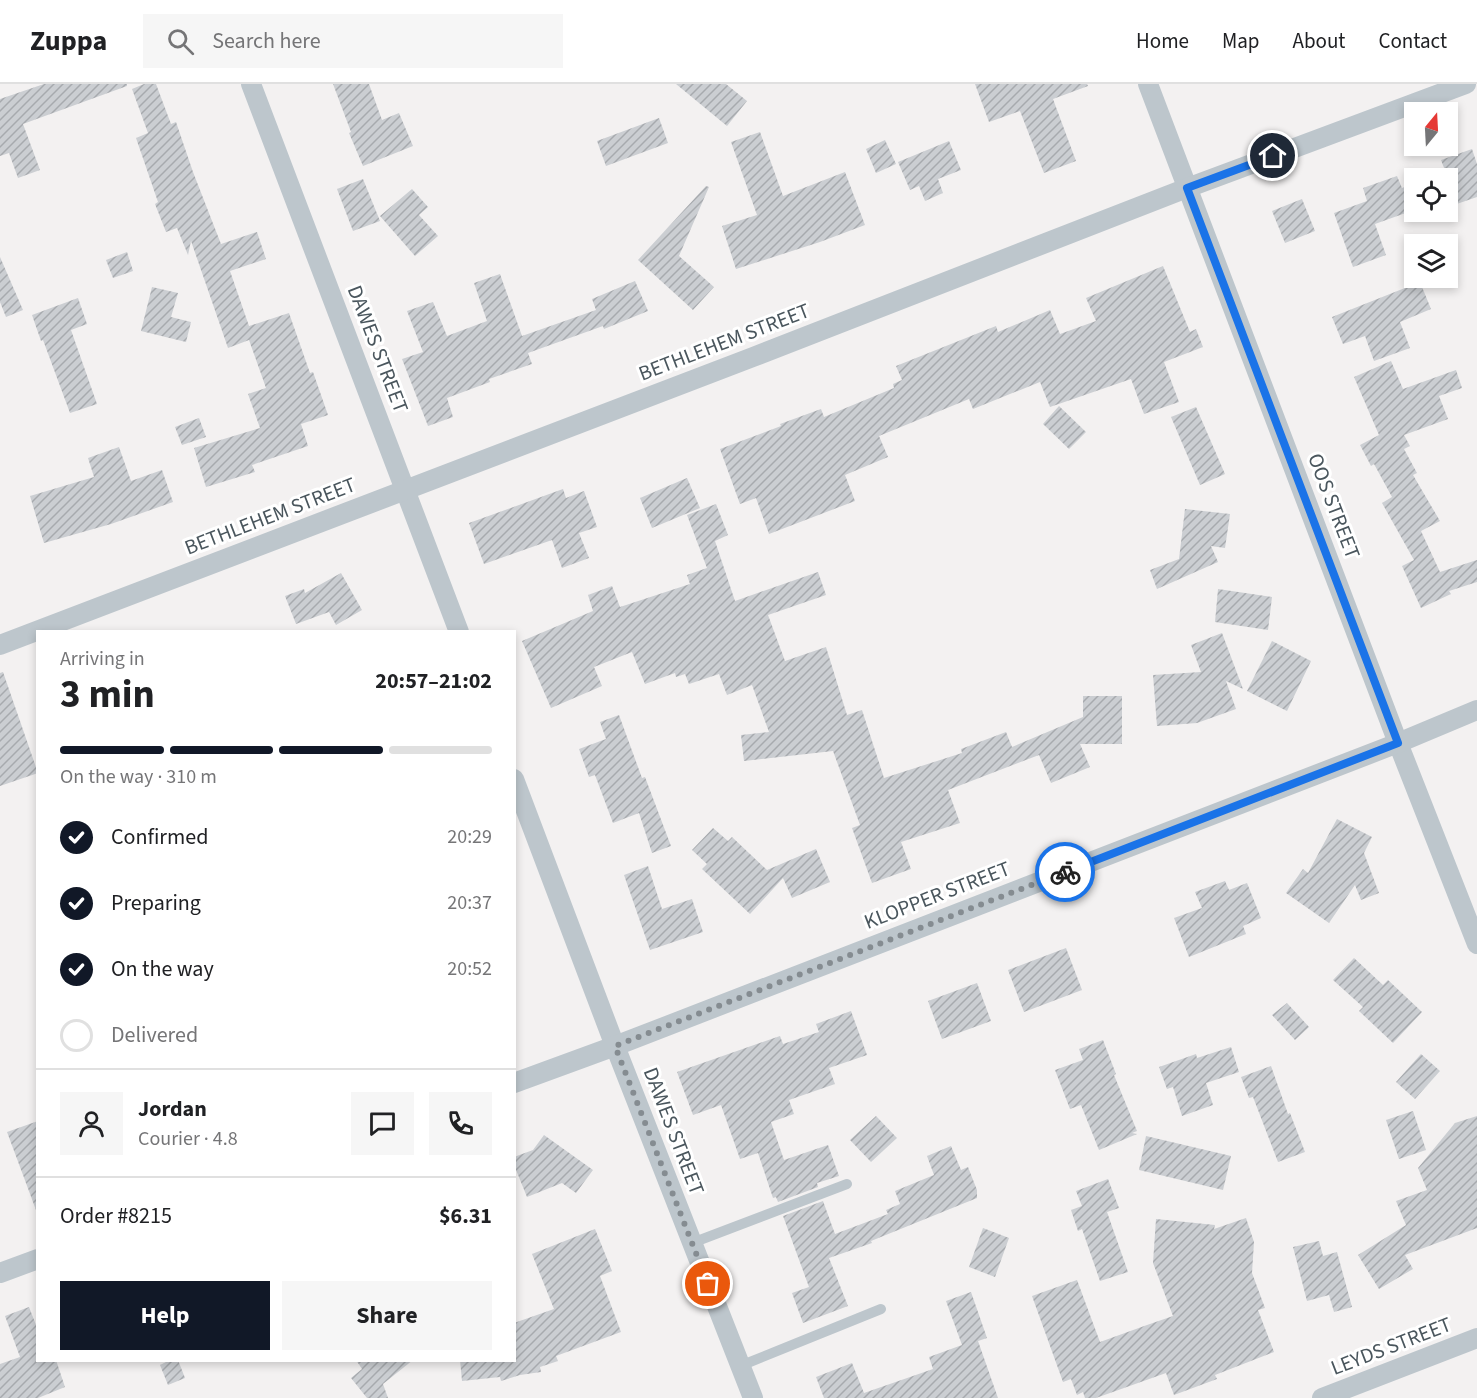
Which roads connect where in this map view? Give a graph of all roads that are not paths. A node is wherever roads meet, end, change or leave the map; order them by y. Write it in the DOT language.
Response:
graph roads {
  1 [pos="251,84"];
  2 [pos="1148,84"];
  3 [pos="1466,84"];
  4 [pos="1187,188"];
  5 [pos="406,490"];
  6 [pos="39,630"];
  7 [pos="458,630"];
  8 [pos="36,631"];
  9 [pos="0,645"];
  10 [pos="1477,710"];
  11 [pos="1398,743"];
  12 [pos="516,784"];
  13 [pos="1477,944"];
  14 [pos="615,1046"];
  15 [pos="516,1082"];
  16 [pos="847,1184"];
  17 [pos="692,1243"];
  18 [pos="36,1260"];
  19 [pos="0,1273"];
  20 [pos="881,1310"];
  21 [pos="1477,1338"];
  22 [pos="740,1365"];
  23 [pos="753,1398"];
  24 [pos="1322,1398"];
  1 -- 5 [label="street, DAWES STREET"];
  2 -- 4 [label="street, OOS STREET"];
  3 -- 4 [label="street, BETHLEHEM STREET"];
  4 -- 5 [label="street, BETHLEHEM STREET"];
  4 -- 11 [label="street, OOS STREET"];
  5 -- 6 [label="street, BETHLEHEM STREET"];
  5 -- 7 [label="street, DAWES STREET"];
  8 -- 9 [label="street, BETHLEHEM STREET"];
  10 -- 11 [label="street, KLOPPER STREET"];
  11 -- 13 [label="street, OOS STREET"];
  11 -- 14 [label="street, KLOPPER STREET"];
  12 -- 14 [label="street, DAWES STREET"];
  14 -- 15 [label="street, KLOPPER STREET"];
  14 -- 17 [label="street, DAWES STREET"];
  16 -- 17 [label="lane"];
  17 -- 22 [label="street, DAWES STREET"];
  18 -- 19 [label="street"];
  20 -- 22 [label="lane"];
  21 -- 24 [label="street, LEYDS STREET"];
  22 -- 23 [label="street, DAWES STREET"];
}
